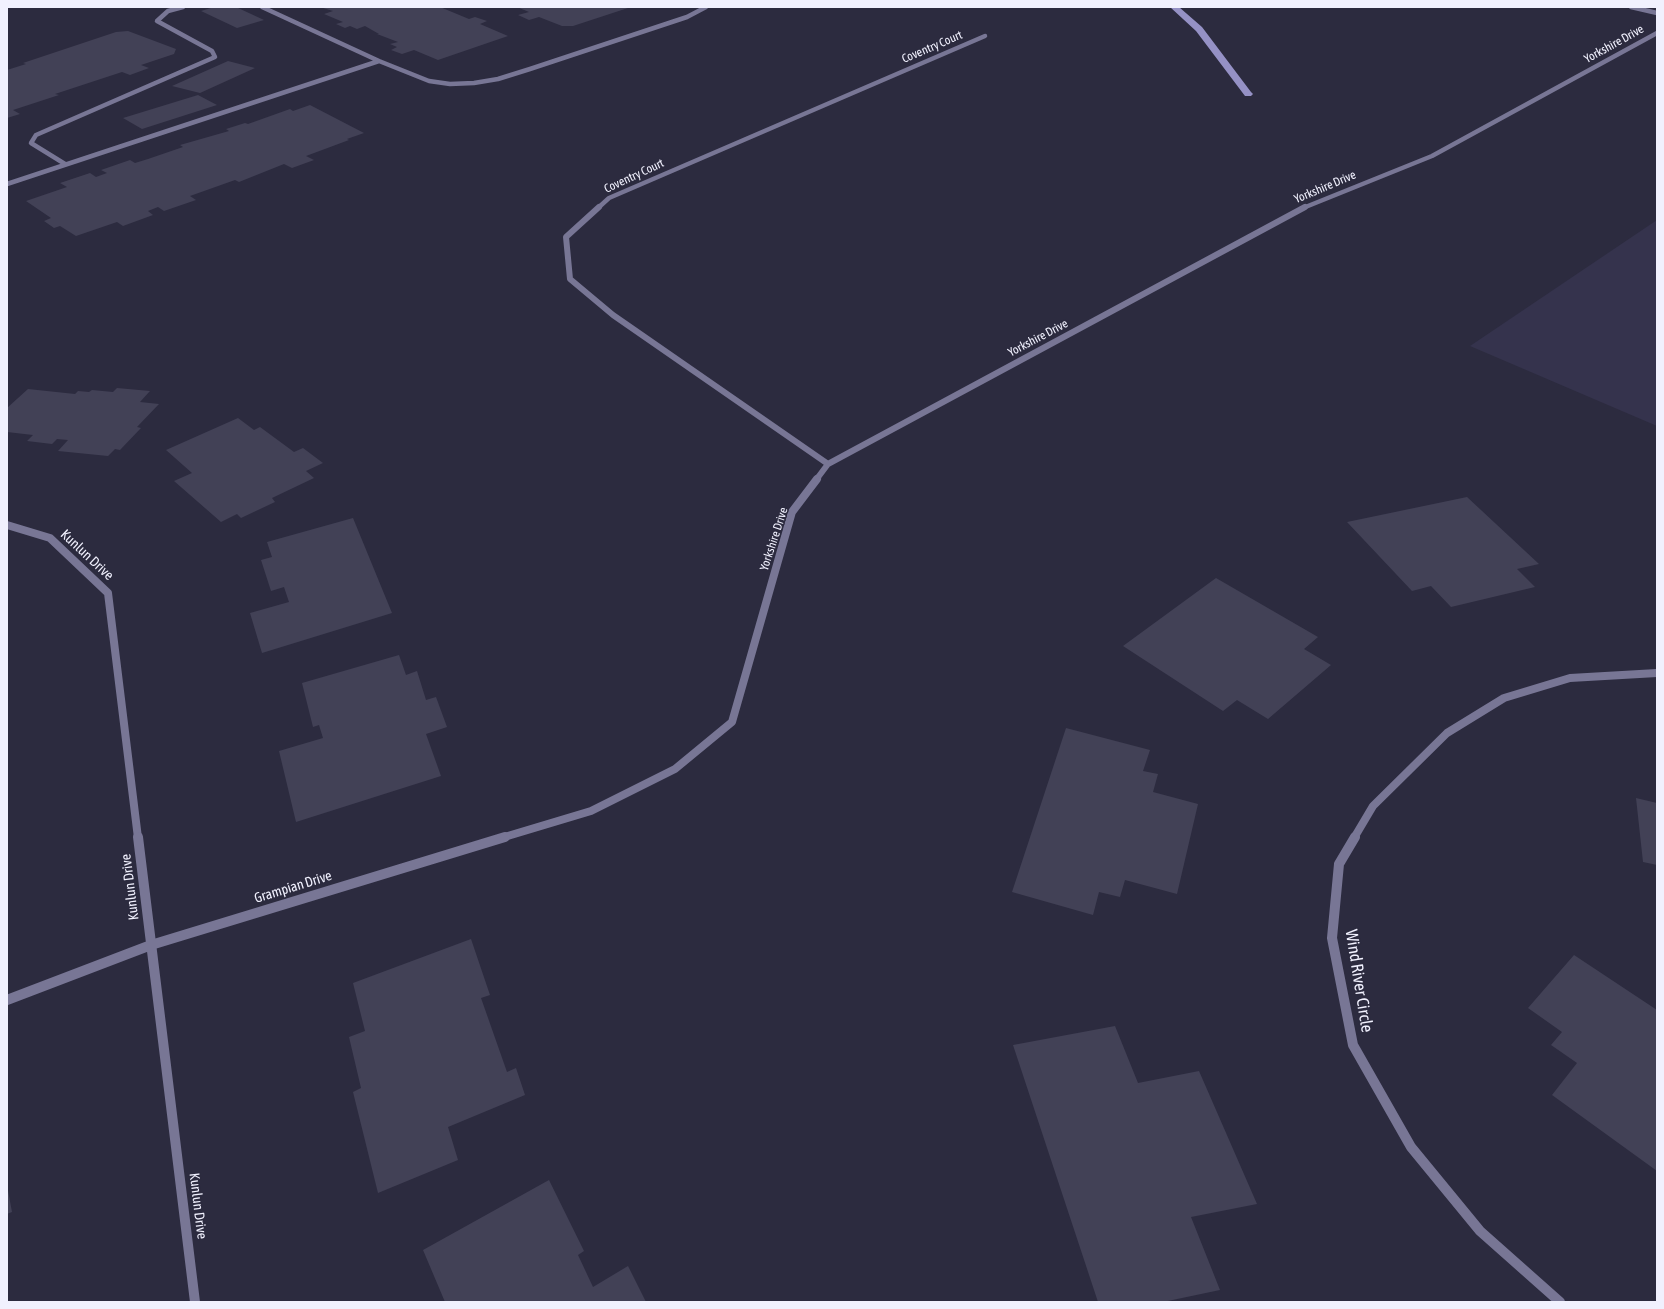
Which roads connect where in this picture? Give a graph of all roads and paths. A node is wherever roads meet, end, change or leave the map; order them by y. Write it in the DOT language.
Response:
graph roads {
  1 [pos="183,7"];
  2 [pos="262,7"];
  3 [pos="706,7"];
  4 [pos="1631,7"];
  5 [pos="1657,13"];
  6 [pos="1657,33"];
  7 [pos="985,36"];
  8 [pos="379,61"];
  9 [pos="65,164"];
  10 [pos="7,184"];
  11 [pos="828,464"];
  12 [pos="7,525"];
  13 [pos="1657,672"];
  14 [pos="592,811"];
  15 [pos="151,945"];
  16 [pos="7,1000"];
  17 [pos="195,1302"];
  18 [pos="1560,1302"];
  1 -- 9 [label="street"];
  2 -- 8 [label="street"];
  3 -- 8 [label="street"];
  4 -- 5 [label="street"];
  6 -- 11 [label="street, Yorkshire Drive"];
  7 -- 11 [label="street, Coventry Court"];
  8 -- 9 [label="street"];
  9 -- 10 [label="street"];
  11 -- 14 [label="street, Yorkshire Drive"];
  12 -- 15 [label="street, Kunlun Drive"];
  13 -- 18 [label="street, Wind River Circle"];
  14 -- 15 [label="street, Grampian Drive"];
  15 -- 16 [label="street, Grampian Drive"];
  15 -- 17 [label="street, Kunlun Drive"];
}
